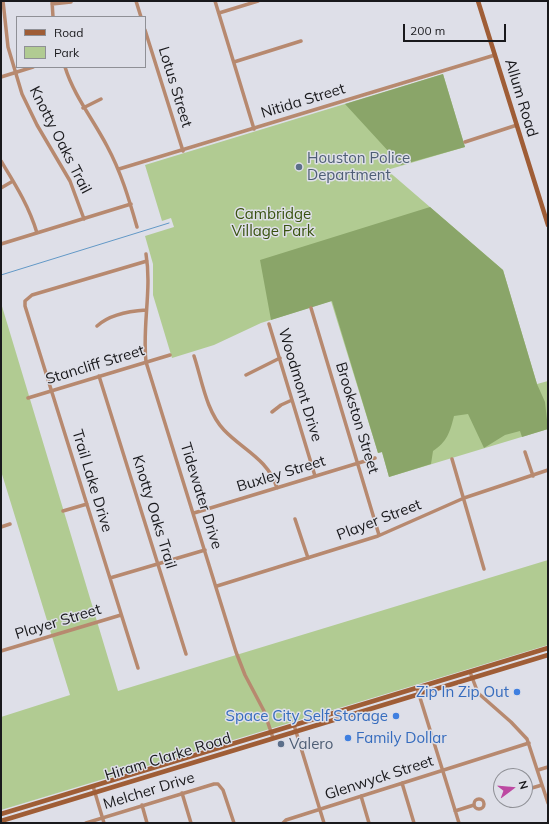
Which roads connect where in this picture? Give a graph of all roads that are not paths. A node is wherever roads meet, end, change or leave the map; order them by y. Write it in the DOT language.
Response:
graph roads {
  1 [pos="3,1"];
  2 [pos="136,1"];
  3 [pos="215,1"];
  4 [pos="258,1"];
  5 [pos="478,1"];
  6 [pos="52,2"];
  7 [pos="71,2"];
  8 [pos="219,14"];
  9 [pos="53,16"];
  10 [pos="141,16"];
  11 [pos="146,33"];
  12 [pos="301,40"];
  13 [pos="495,55"];
  14 [pos="234,62"];
  15 [pos="29,68"];
  16 [pos="65,68"];
  17 [pos="15,72"];
  18 [pos="1,77"];
  19 [pos="101,99"];
  20 [pos="83,108"];
  21 [pos="517,125"];
  22 [pos="254,129"];
  23 [pos="465,142"];
  24 [pos="183,151"];
  25 [pos="1,161"];
  26 [pos="118,169"];
  27 [pos="13,180"];
  28 [pos="1,188"];
  29 [pos="131,204"];
  30 [pos="84,219"];
  31 [pos="548,225"];
  32 [pos="137,227"];
  33 [pos="37,233"];
  34 [pos="1,244"];
  35 [pos="146,254"];
  36 [pos="147,261"];
  37 [pos="311,308"];
  38 [pos="146,310"];
  39 [pos="269,324"];
  40 [pos="97,326"];
  41 [pos="170,355"];
  42 [pos="194,356"];
  43 [pos="280,358"];
  44 [pos="146,362"];
  45 [pos="246,375"];
  46 [pos="99,376"];
  47 [pos="51,391"];
  48 [pos="28,398"];
  49 [pos="292,400"];
  50 [pos="272,412"];
  51 [pos="525,452"];
  52 [pos="375,458"];
  53 [pos="452,459"];
  54 [pos="358,463"];
  55 [pos="548,470"];
  56 [pos="315,476"];
  57 [pos="533,476"];
  58 [pos="276,488"];
  59 [pos="464,498"];
  60 [pos="87,504"];
  61 [pos="63,511"];
  62 [pos="194,513"];
  63 [pos="295,519"];
  64 [pos="10,524"];
  65 [pos="1,527"];
  66 [pos="379,535"];
  67 [pos="205,550"];
  68 [pos="308,558"];
  69 [pos="157,564"];
  70 [pos="484,569"];
  71 [pos="110,578"];
  72 [pos="217,586"];
  73 [pos="121,615"];
  74 [pos="548,648"];
  75 [pos="1,651"];
  76 [pos="186,654"];
  77 [pos="548,654"];
  78 [pos="526,655"];
  79 [pos="527,661"];
  80 [pos="138,668"];
  81 [pos="470,672"];
  82 [pos="472,677"];
  83 [pos="418,690"];
  84 [pos="295,728"];
  85 [pos="271,732"];
  86 [pos="273,738"];
  87 [pos="529,744"];
  88 [pos="212,750"];
  89 [pos="214,756"];
  90 [pos="548,767"];
  91 [pos="151,769"];
  92 [pos="442,770"];
  93 [pos="538,770"];
  94 [pos="153,774"];
  95 [pos="402,783"];
  96 [pos="542,785"];
  97 [pos="93,786"];
  98 [pos="533,788"];
  99 [pos="95,792"];
  100 [pos="182,794"];
  101 [pos="361,796"];
  102 [pos="44,801"];
  103 [pos="548,803"];
  104 [pos="142,805"];
  105 [pos="474,805"];
  106 [pos="46,807"];
  107 [pos="320,809"];
  108 [pos="455,811"];
  109 [pos="1,814"];
  110 [pos="103,818"];
  111 [pos="1,820"];
  112 [pos="86,823"];
  113 [pos="104,823"];
  114 [pos="147,823"];
  115 [pos="191,823"];
  116 [pos="234,823"];
  117 [pos="282,823"];
  118 [pos="324,823"];
  119 [pos="369,823"];
  120 [pos="414,823"];
  121 [pos="458,823"];
  1 -- 17 [label="street, Knotty Oaks Trail"];
  2 -- 10 [label="street"];
  3 -- 8 [label="street"];
  4 -- 8 [label="street"];
  5 -- 13 [label="main road, Allum Road"];
  6 -- 7 [label="street"];
  6 -- 9 [label="street"];
  8 -- 14 [label="street"];
  11 -- 24 [label="street, Lotus Street"];
  12 -- 14 [label="street"];
  13 -- 21 [label="main road, Allum Road"];
  13 -- 22 [label="street, Nitida Street"];
  14 -- 22 [label="street"];
  15 -- 17 [label="street"];
  16 -- 20 [label="street"];
  17 -- 18 [label="street"];
  17 -- 30 [label="street, Knotty Oaks Trail"];
  19 -- 20 [label="street"];
  20 -- 26 [label="street"];
  21 -- 23 [label="street"];
  21 -- 31 [label="main road, Allum Road"];
  22 -- 24 [label="street, Nitida Street"];
  24 -- 26 [label="street, Nitida Street"];
  25 -- 27 [label="street"];
  26 -- 29 [label="street"];
  27 -- 28 [label="street"];
  27 -- 33 [label="street"];
  29 -- 30 [label="street"];
  29 -- 32 [label="street"];
  30 -- 33 [label="street"];
  33 -- 34 [label="street"];
  35 -- 36 [label="street, Tidewater Drive"];
  36 -- 38 [label="street, Tidewater Drive"];
  36 -- 47 [label="street, Trail Lake Drive"];
  37 -- 54 [label="street, Brookston Street"];
  38 -- 40 [label="street"];
  38 -- 44 [label="street, Tidewater Drive"];
  39 -- 43 [label="street, Woodmont Drive"];
  41 -- 44 [label="street, Stancliff Street"];
  42 -- 58 [label="street"];
  43 -- 45 [label="street"];
  43 -- 49 [label="street, Woodmont Drive"];
  44 -- 46 [label="street, Stancliff Street"];
  44 -- 62 [label="street, Tidewater Drive"];
  46 -- 47 [label="street, Stancliff Street"];
  46 -- 69 [label="street, Knotty Oaks Trail"];
  47 -- 48 [label="street, Stancliff Street"];
  47 -- 60 [label="street, Trail Lake Drive"];
  49 -- 50 [label="street"];
  49 -- 56 [label="street, Woodmont Drive"];
  51 -- 57 [label="street"];
  52 -- 54 [label="street, Buxley Street"];
  53 -- 59 [label="street"];
  54 -- 56 [label="street, Buxley Street"];
  54 -- 66 [label="street, Brookston Street"];
  55 -- 57 [label="street, Player Street"];
  56 -- 58 [label="street, Buxley Street"];
  57 -- 59 [label="street, Player Street"];
  58 -- 62 [label="street, Buxley Street"];
  59 -- 66 [label="street, Player Street"];
  59 -- 70 [label="street"];
  60 -- 61 [label="street"];
  60 -- 71 [label="street, Trail Lake Drive"];
  62 -- 67 [label="street, Tidewater Drive"];
  63 -- 68 [label="street"];
  64 -- 65 [label="street"];
  66 -- 68 [label="street, Player Street"];
  67 -- 69 [label="street"];
  67 -- 72 [label="street, Tidewater Drive"];
  68 -- 72 [label="street, Player Street"];
  69 -- 71 [label="street"];
  69 -- 76 [label="street, Knotty Oaks Trail"];
  71 -- 73 [label="street, Trail Lake Drive"];
  72 -- 85 [label="street, Tidewater Drive"];
  73 -- 75 [label="street, Player Street"];
  73 -- 80 [label="street, Trail Lake Drive"];
  74 -- 78 [label="main road, Hiram Clarke Road"];
  77 -- 79 [label="main road, Hiram Clarke Road"];
  78 -- 79 [label="main road"];
  78 -- 81 [label="main road, Hiram Clarke Road"];
  79 -- 82 [label="main road, Hiram Clarke Road"];
  81 -- 82 [label="street"];
  81 -- 83 [label="main road, Hiram Clarke Road"];
  82 -- 83 [label="main road, Hiram Clarke Road"];
  82 -- 87 [label="street"];
  83 -- 84 [label="main road, Hiram Clarke Road"];
  83 -- 92 [label="street"];
  84 -- 85 [label="main road, Hiram Clarke Road"];
  84 -- 86 [label="main road, Hiram Clarke Road"];
  84 -- 107 [label="street"];
  85 -- 86 [label="street, Tidewater Drive"];
  85 -- 88 [label="main road, Hiram Clarke Road"];
  86 -- 89 [label="main road, Hiram Clarke Road"];
  87 -- 92 [label="street, Glenwyck Street"];
  87 -- 93 [label="street"];
  88 -- 89 [label="main road"];
  88 -- 91 [label="main road, Hiram Clarke Road"];
  89 -- 94 [label="main road, Hiram Clarke Road"];
  90 -- 93 [label="street"];
  91 -- 94 [label="main road"];
  91 -- 97 [label="main road, Hiram Clarke Road"];
  92 -- 95 [label="street, Glenwyck Street"];
  92 -- 108 [label="street"];
  93 -- 96 [label="street"];
  94 -- 99 [label="main road, Hiram Clarke Road"];
  95 -- 101 [label="street, Glenwyck Street"];
  95 -- 120 [label="street"];
  96 -- 98 [label="street"];
  96 -- 103 [label="street"];
  97 -- 99 [label="street"];
  97 -- 102 [label="main road, Hiram Clarke Road"];
  99 -- 106 [label="main road, Hiram Clarke Road"];
  99 -- 110 [label="street"];
  100 -- 104 [label="street, Melcher Drive"];
  100 -- 115 [label="street"];
  100 -- 116 [label="street, Melcher Drive"];
  101 -- 107 [label="street, Glenwyck Street"];
  101 -- 119 [label="street"];
  102 -- 106 [label="main road"];
  102 -- 109 [label="main road, Hiram Clarke Road"];
  104 -- 110 [label="street, Melcher Drive"];
  104 -- 114 [label="street"];
  105 -- 108 [label="street"];
  106 -- 111 [label="main road, Hiram Clarke Road"];
  107 -- 117 [label="street, Glenwyck Street"];
  107 -- 118 [label="street"];
  108 -- 121 [label="street"];
  110 -- 112 [label="street, Melcher Drive"];
  110 -- 113 [label="street"];
}
